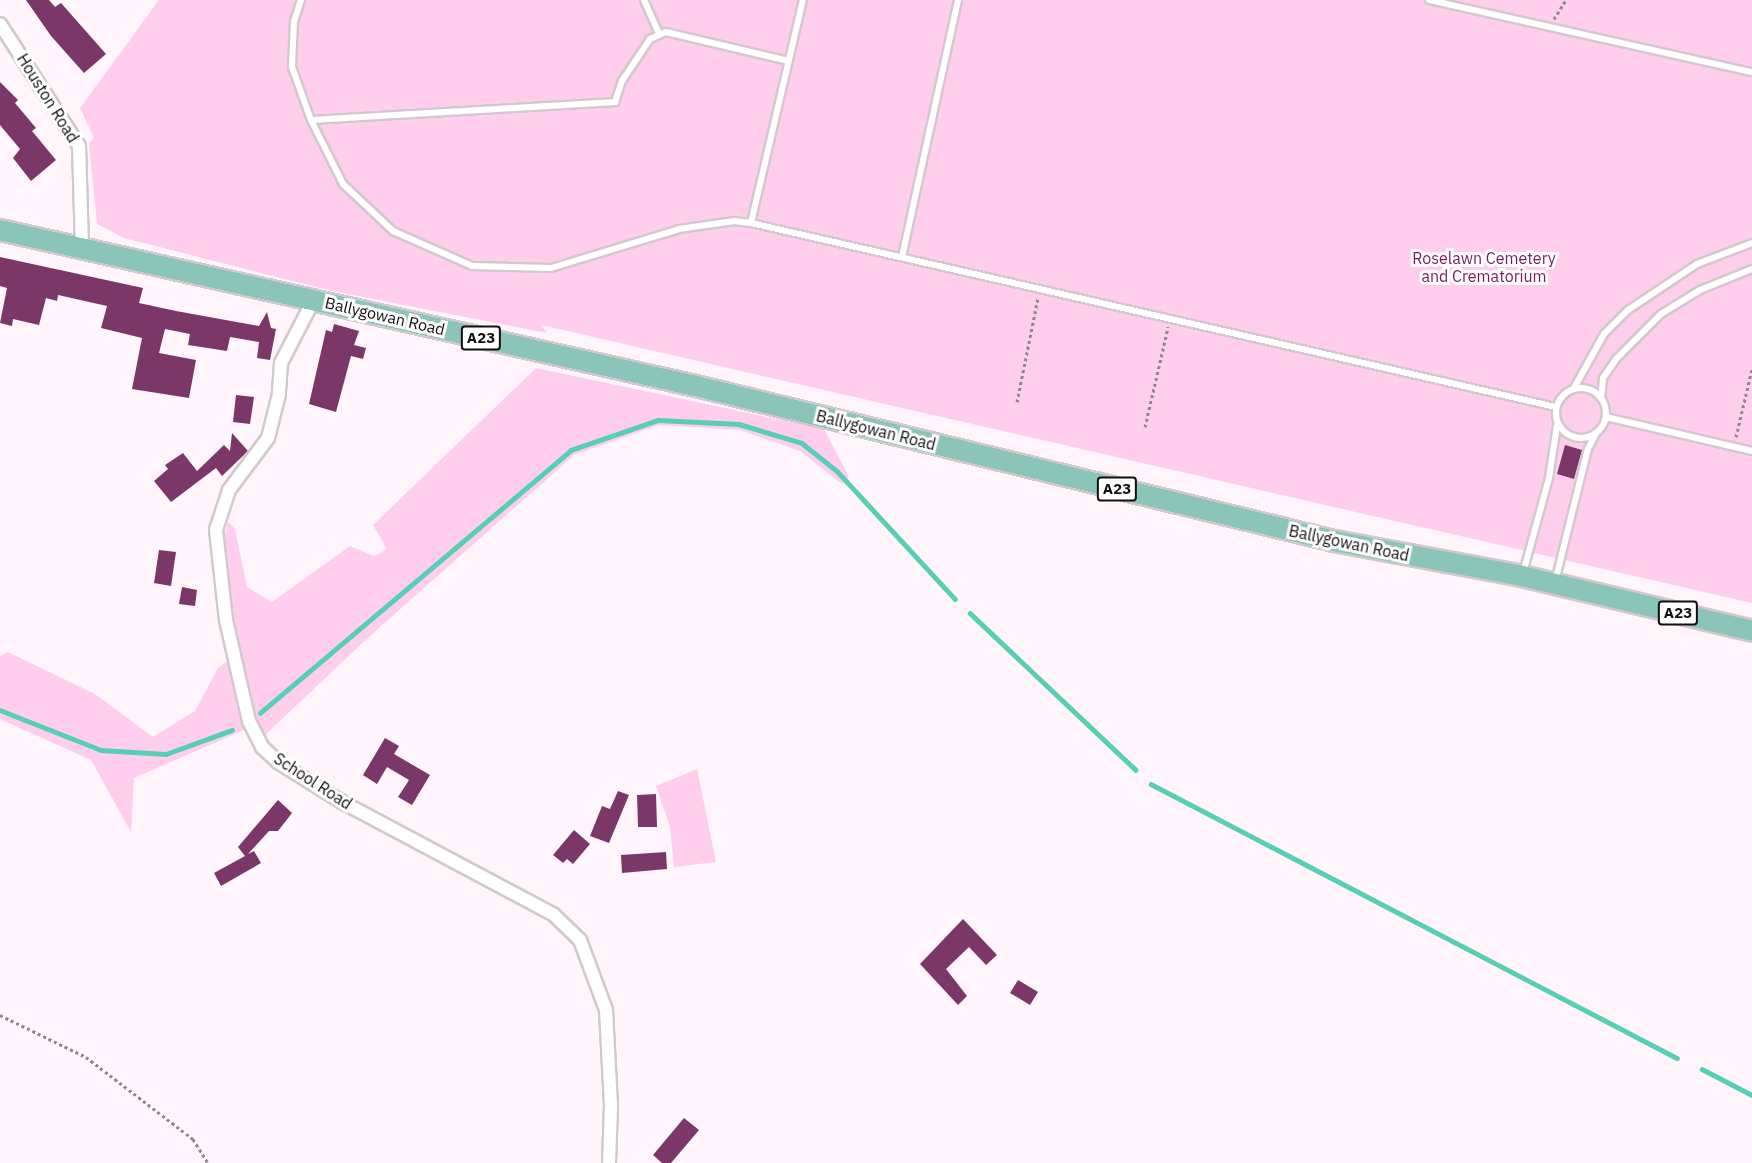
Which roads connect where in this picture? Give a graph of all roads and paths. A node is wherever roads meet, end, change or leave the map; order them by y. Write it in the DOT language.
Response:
graph roads {
  1 [pos="302,0"];
  2 [pos="644,0"];
  3 [pos="803,0"];
  4 [pos="958,0"];
  5 [pos="1429,0"];
  6 [pos="1566,0"];
  7 [pos="0,24"];
  8 [pos="1549,26"];
  9 [pos="659,34"];
  10 [pos="789,61"];
  11 [pos="1752,72"];
  12 [pos="311,120"];
  13 [pos="751,223"];
  14 [pos="0,230"];
  15 [pos="1752,243"];
  16 [pos="82,248"];
  17 [pos="902,257"];
  18 [pos="1752,269"];
  19 [pos="1040,288"];
  20 [pos="314,299"];
  21 [pos="1170,318"];
  22 [pos="1752,369"];
  23 [pos="1574,388"];
  24 [pos="1601,398"];
  25 [pos="1017,402"];
  26 [pos="1556,407"];
  27 [pos="1606,417"];
  28 [pos="1556,422"];
  29 [pos="1145,427"];
  30 [pos="1596,433"];
  31 [pos="1733,447"];
  32 [pos="1752,451"];
  33 [pos="1522,576"];
  34 [pos="1554,584"];
  35 [pos="1752,631"];
  36 [pos="0,1015"];
  37 [pos="208,1163"];
  38 [pos="609,1163"];
  1 -- 12 [label="lane"];
  2 -- 9 [label="lane"];
  3 -- 10 [label="lane"];
  4 -- 17 [label="lane"];
  5 -- 8 [label="lane"];
  6 -- 8 [label="path"];
  7 -- 16 [label="street, Houston Road"];
  8 -- 11 [label="lane"];
  9 -- 10 [label="lane"];
  9 -- 12 [label="lane"];
  10 -- 13 [label="lane"];
  12 -- 13 [label="lane"];
  13 -- 17 [label="lane"];
  14 -- 16 [label="main road, Ballygowan Road / A23"];
  15 -- 23 [label="lane"];
  16 -- 20 [label="main road, Ballygowan Road / A23"];
  17 -- 19 [label="lane"];
  18 -- 24 [label="lane"];
  19 -- 21 [label="lane"];
  19 -- 25 [label="path"];
  20 -- 33 [label="main road, Ballygowan Road / A23"];
  20 -- 38 [label="street, School Road"];
  21 -- 26 [label="lane"];
  21 -- 29 [label="path"];
  22 -- 31 [label="path"];
  23 -- 24 [label="lane"];
  23 -- 26 [label="lane"];
  24 -- 27 [label="lane"];
  26 -- 28 [label="lane"];
  27 -- 30 [label="lane"];
  27 -- 31 [label="lane"];
  28 -- 30 [label="lane"];
  28 -- 33 [label="lane"];
  30 -- 34 [label="lane"];
  31 -- 32 [label="lane"];
  33 -- 34 [label="main road, Ballygowan Road / A23"];
  34 -- 35 [label="main road, Ballygowan Road / A23"];
  36 -- 37 [label="path"];
}
